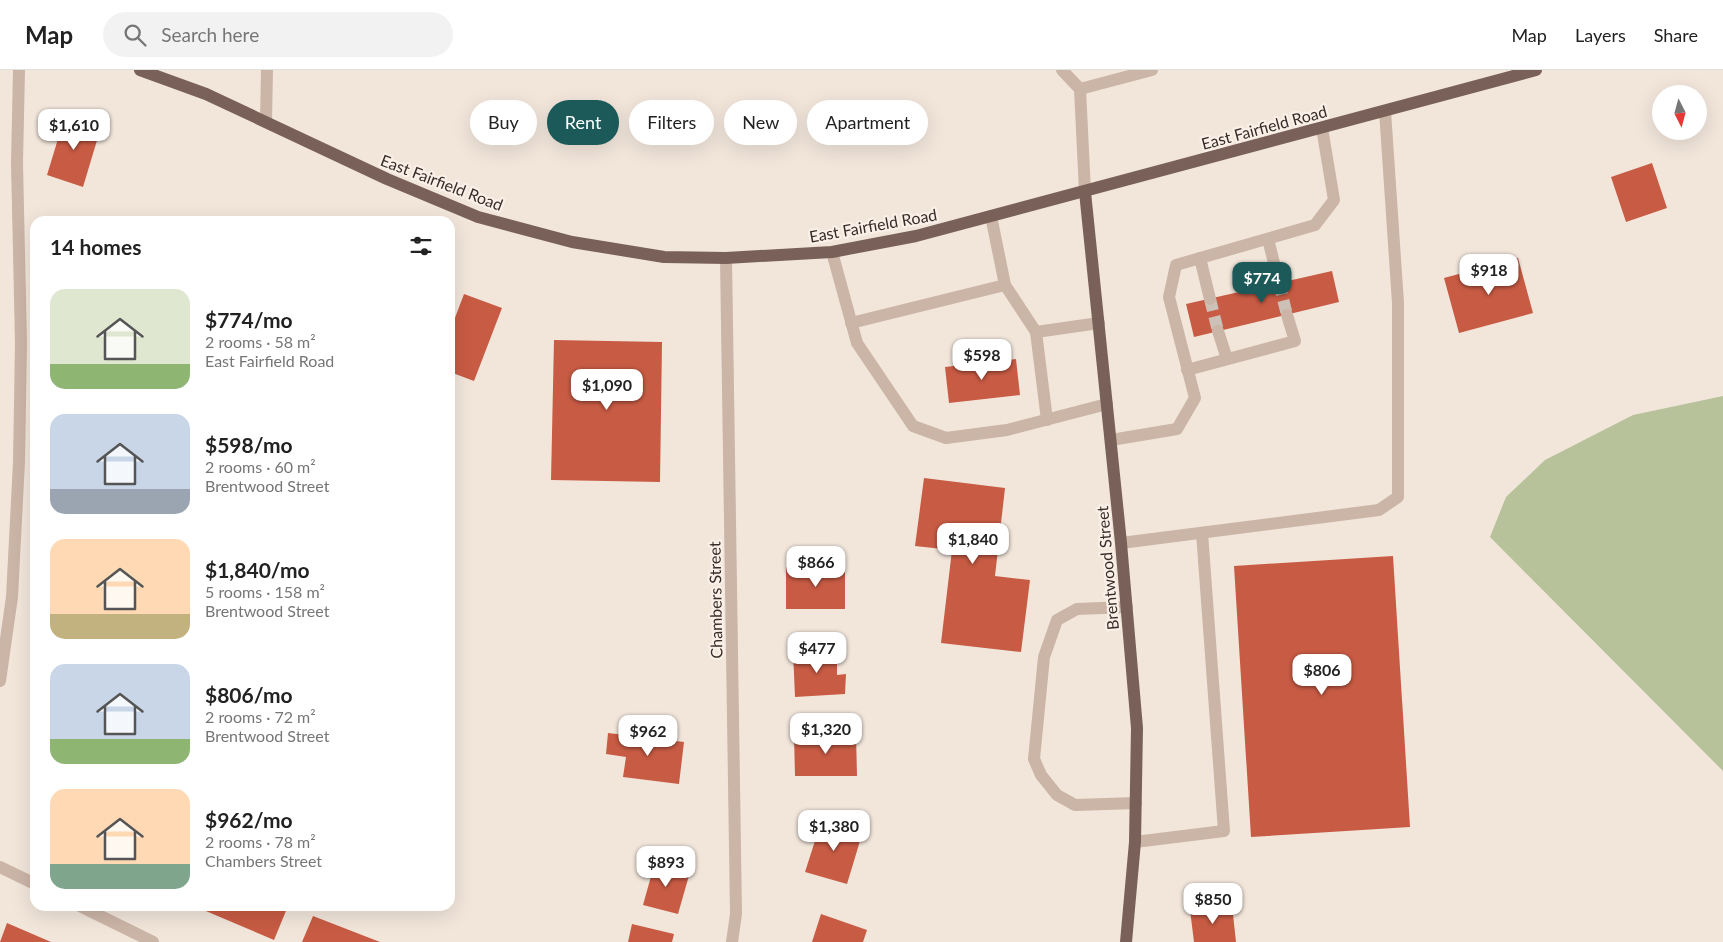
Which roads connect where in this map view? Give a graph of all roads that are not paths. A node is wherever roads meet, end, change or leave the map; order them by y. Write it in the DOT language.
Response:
graph roads {
  1 [pos="19,70"];
  2 [pos="140,70"];
  3 [pos="267,70"];
  4 [pos="1062,70"];
  5 [pos="1152,70"];
  6 [pos="1536,70"];
  7 [pos="1080,89"];
  8 [pos="1385,110"];
  9 [pos="266,122"];
  10 [pos="1322,128"];
  11 [pos="1085,192"];
  12 [pos="991,216"];
  13 [pos="1268,239"];
  14 [pos="832,252"];
  15 [pos="726,258"];
  16 [pos="1200,258"];
  17 [pos="1279,283"];
  18 [pos="1005,285"];
  19 [pos="1210,299"];
  20 [pos="1288,315"];
  21 [pos="851,323"];
  22 [pos="1099,323"];
  23 [pos="1218,331"];
  24 [pos="1036,332"];
  25 [pos="1227,359"];
  26 [pos="1187,370"];
  27 [pos="1107,404"];
  28 [pos="1047,420"];
  29 [pos="1111,440"];
  30 [pos="1202,532"];
  31 [pos="1121,543"];
  32 [pos="1126,607"];
  33 [pos="1,676"];
  34 [pos="1136,803"];
  35 [pos="1136,842"];
  36 [pos="0,867"];
  37 [pos="30,882"];
  38 [pos="90,911"];
  39 [pos="153,942"];
  40 [pos="732,942"];
  41 [pos="1126,942"];
  1 -- 33 [label="street"];
  2 -- 9 [label="main road, East Fairfield Road"];
  3 -- 9 [label="street"];
  4 -- 7 [label="street"];
  5 -- 7 [label="street"];
  6 -- 8 [label="main road, East Fairfield Road"];
  7 -- 11 [label="street"];
  8 -- 10 [label="main road, East Fairfield Road"];
  8 -- 30 [label="street"];
  9 -- 15 [label="main road, East Fairfield Road"];
  10 -- 11 [label="main road, East Fairfield Road"];
  10 -- 13 [label="street"];
  11 -- 12 [label="main road, East Fairfield Road"];
  11 -- 22 [label="main road, Brentwood Street"];
  12 -- 14 [label="main road, East Fairfield Road"];
  12 -- 18 [label="street"];
  13 -- 16 [label="street"];
  13 -- 17 [label="street"];
  14 -- 15 [label="main road, East Fairfield Road"];
  14 -- 21 [label="street"];
  15 -- 40 [label="street, Chambers Street"];
  16 -- 19 [label="street"];
  16 -- 26 [label="street"];
  18 -- 21 [label="street"];
  18 -- 24 [label="street"];
  20 -- 25 [label="street"];
  21 -- 28 [label="street"];
  22 -- 24 [label="street"];
  22 -- 27 [label="main road, Brentwood Street"];
  23 -- 25 [label="street"];
  24 -- 28 [label="street"];
  25 -- 26 [label="street"];
  26 -- 29 [label="street"];
  27 -- 28 [label="street"];
  27 -- 29 [label="main road, Brentwood Street"];
  29 -- 31 [label="main road, Brentwood Street"];
  30 -- 31 [label="street"];
  30 -- 35 [label="street"];
  31 -- 32 [label="main road, Brentwood Street"];
  32 -- 34 [label="main road, Brentwood Street"];
  32 -- 34 [label="street"];
  34 -- 35 [label="main road, Brentwood Street"];
  35 -- 41 [label="main road, Brentwood Street"];
  36 -- 37 [label="street"];
  38 -- 39 [label="street"];
}
